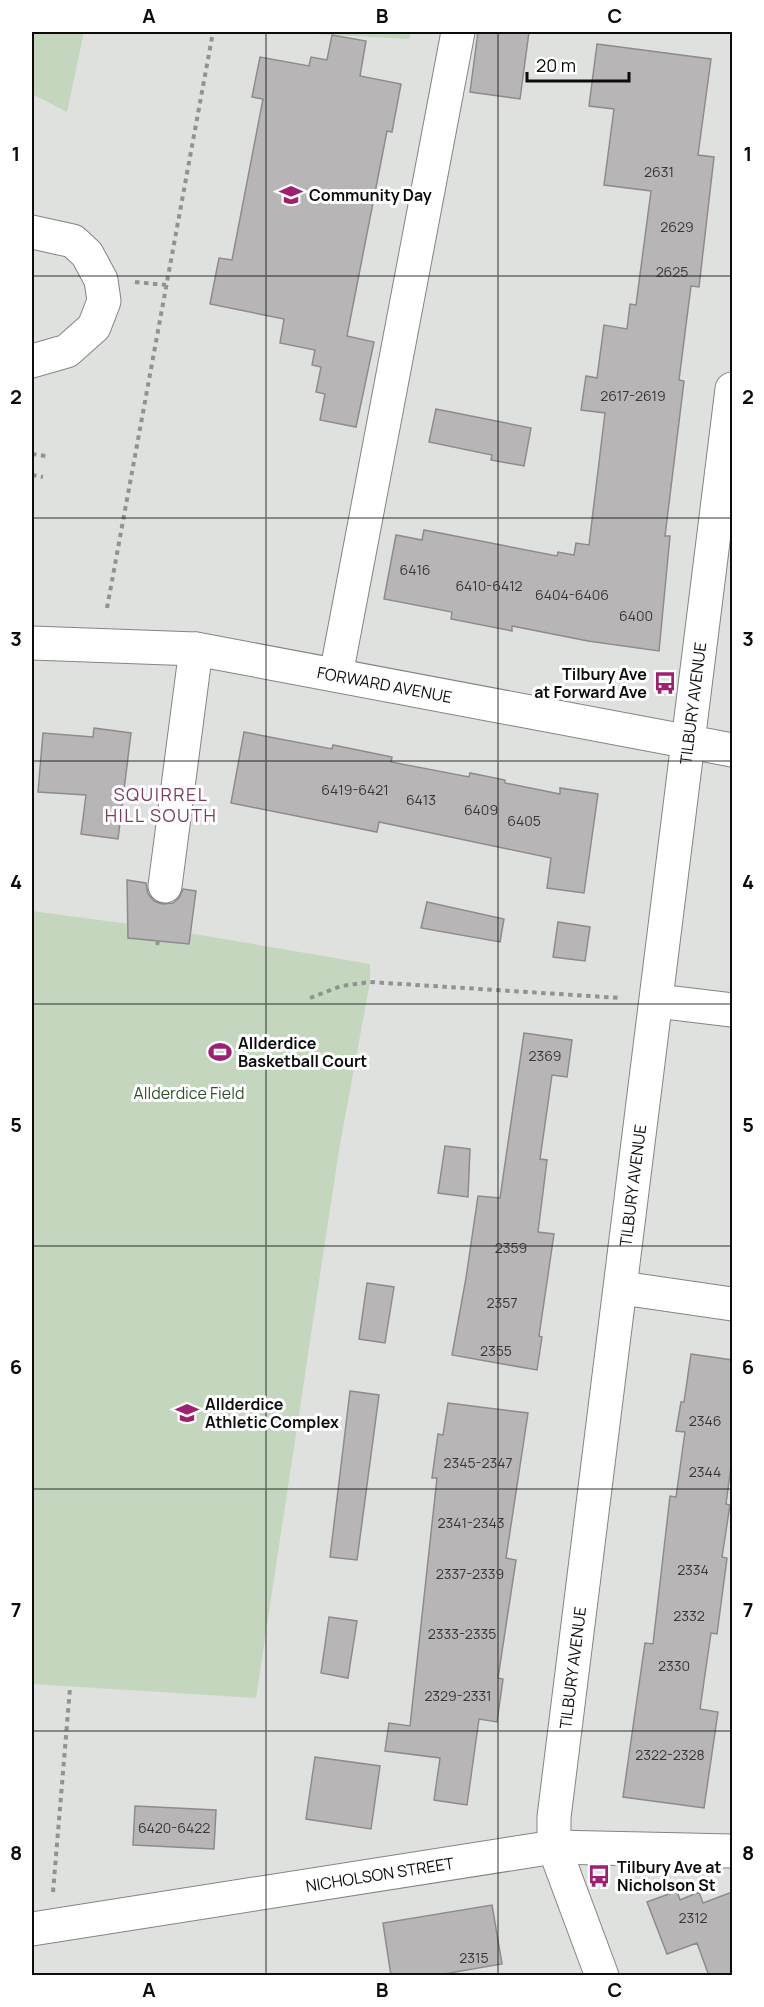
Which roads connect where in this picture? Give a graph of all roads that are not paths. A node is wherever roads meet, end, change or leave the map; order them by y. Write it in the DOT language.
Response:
graph roads {
  1 [pos="458,32"];
  2 [pos="32,232"];
  3 [pos="32,361"];
  4 [pos="732,389"];
  5 [pos="32,643"];
  6 [pos="196,649"];
  7 [pos="336,675"];
  8 [pos="689,742"];
  9 [pos="732,750"];
  10 [pos="165,886"];
  11 [pos="657,1001"];
  12 [pos="732,1010"];
  13 [pos="622,1288"];
  14 [pos="732,1304"];
  15 [pos="554,1847"];
  16 [pos="732,1851"];
  17 [pos="41,1927"];
  18 [pos="603,1976"];
  1 -- 7 [label="street"];
  2 -- 3 [label="street"];
  4 -- 8 [label="street, TILBURY AVENUE"];
  5 -- 6 [label="street, FORWARD AVENUE"];
  6 -- 7 [label="street, FORWARD AVENUE"];
  6 -- 10 [label="street"];
  7 -- 8 [label="street, FORWARD AVENUE"];
  8 -- 9 [label="street, FORWARD AVENUE"];
  8 -- 11 [label="street, TILBURY AVENUE"];
  11 -- 12 [label="street"];
  11 -- 13 [label="street, TILBURY AVENUE"];
  13 -- 14 [label="street"];
  13 -- 15 [label="street, TILBURY AVENUE"];
  15 -- 16 [label="street, NICHOLSON STREET"];
  15 -- 17 [label="street, NICHOLSON STREET"];
  15 -- 18 [label="street, TILBURY AVENUE"];
}
